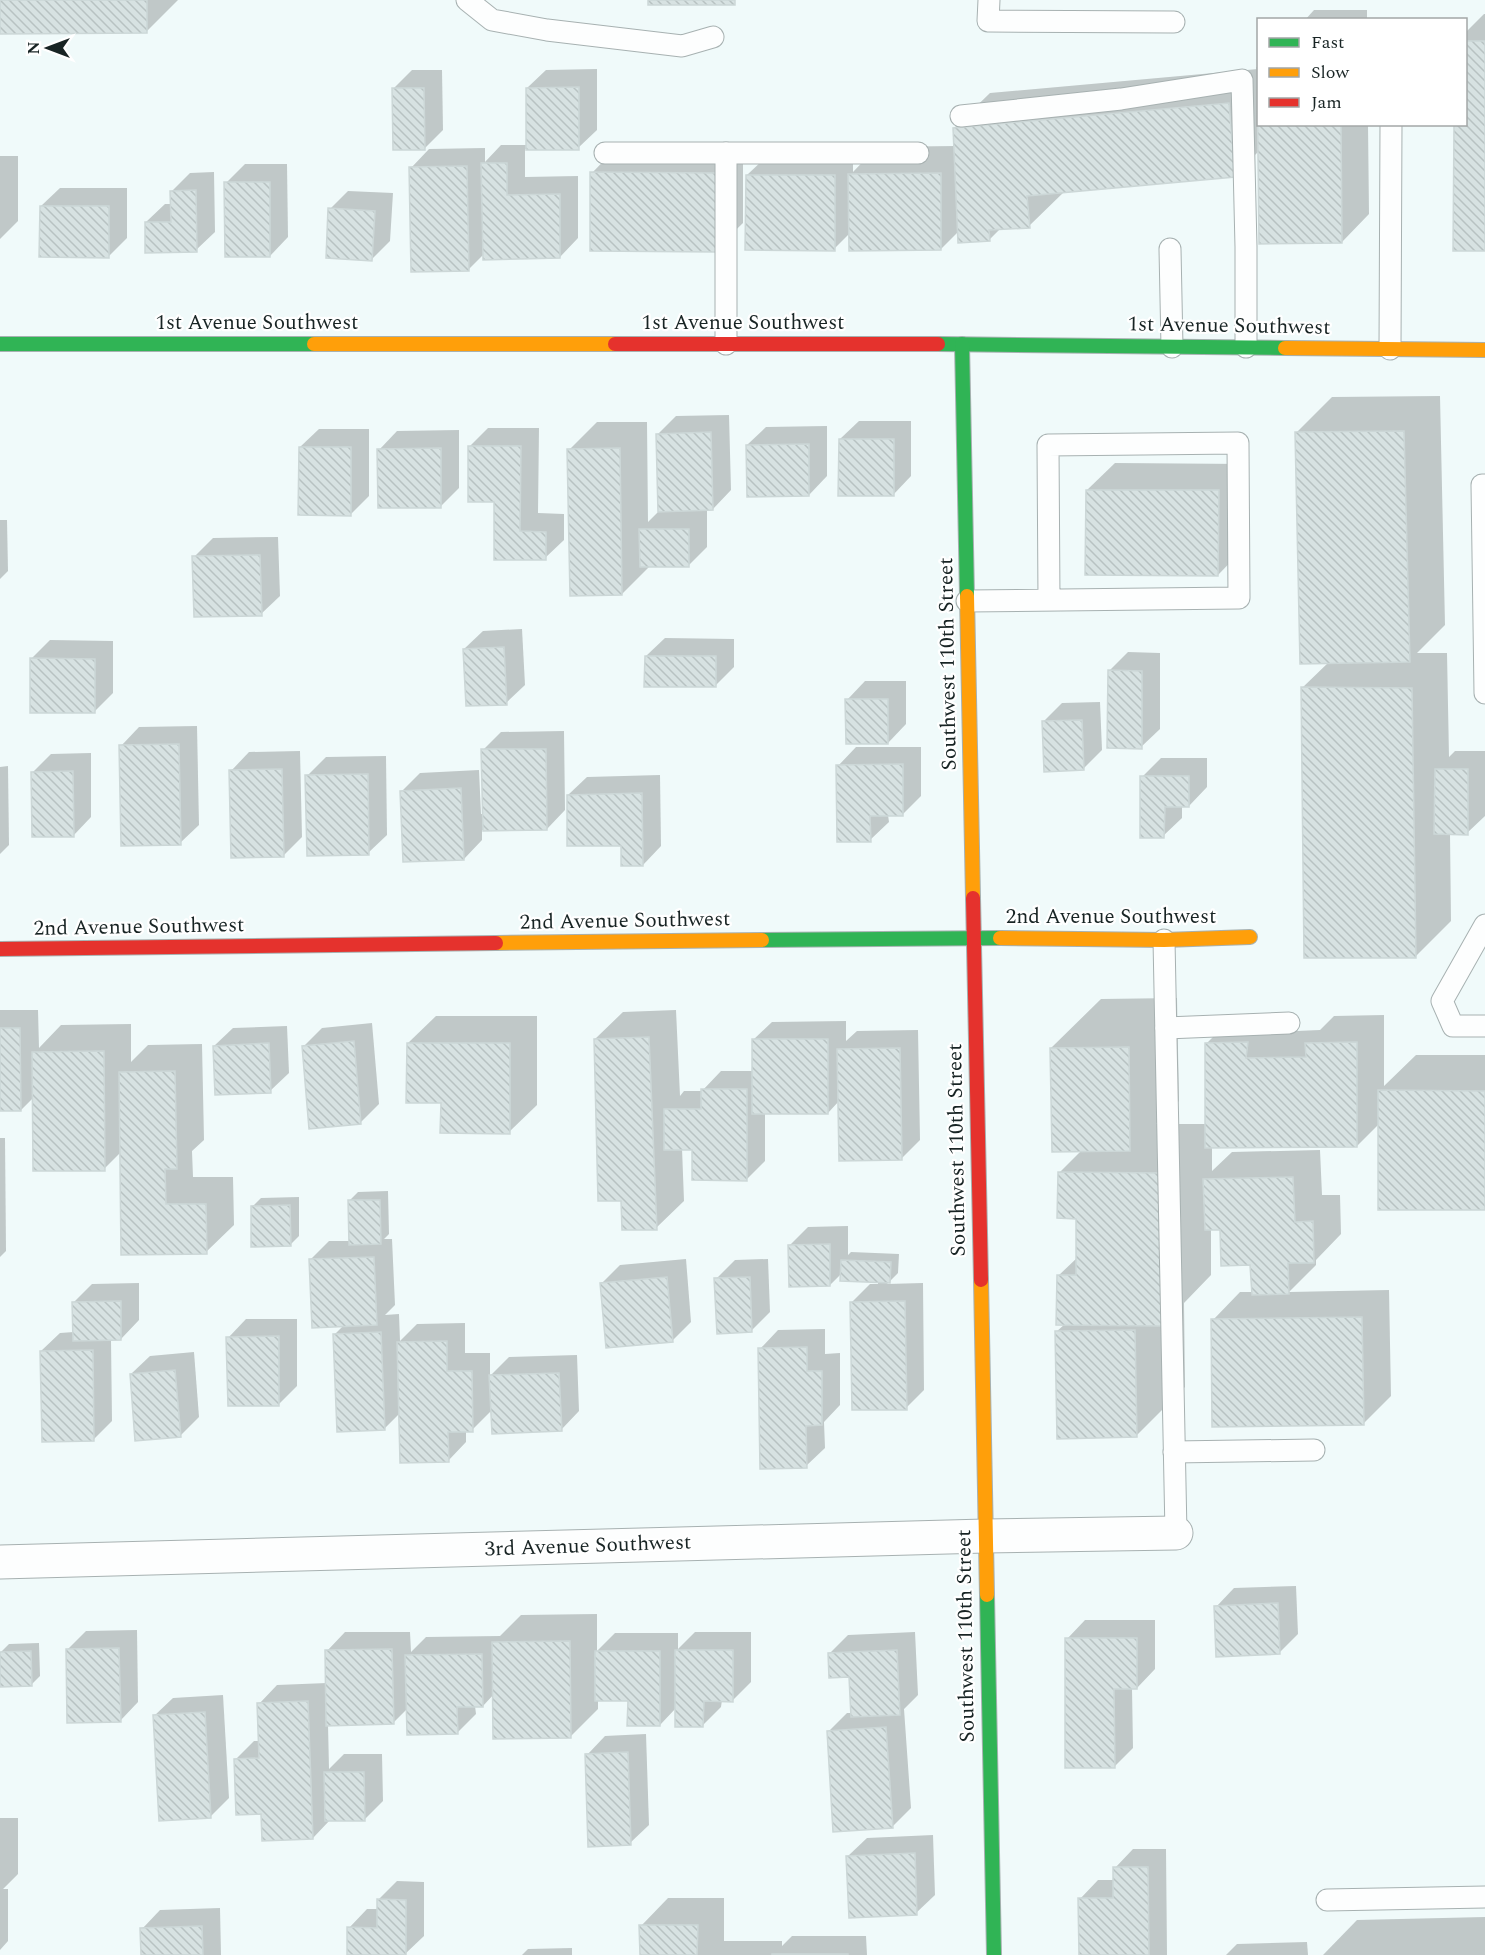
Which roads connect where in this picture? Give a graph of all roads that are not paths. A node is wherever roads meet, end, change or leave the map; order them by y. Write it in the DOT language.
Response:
graph roads {
  1 [pos="467,0"];
  2 [pos="989,0"];
  3 [pos="1174,22"];
  4 [pos="713,37"];
  5 [pos="961,116"];
  6 [pos="1391,126"];
  7 [pos="605,153"];
  8 [pos="726,153"];
  9 [pos="918,153"];
  10 [pos="1170,249"];
  11 [pos="0,344"];
  12 [pos="726,344"];
  13 [pos="962,344"];
  14 [pos="1172,347"];
  15 [pos="1246,347"];
  16 [pos="1390,349"];
  17 [pos="1485,350"];
  18 [pos="1485,485"];
  19 [pos="1049,600"];
  20 [pos="967,601"];
  21 [pos="1485,693"];
  22 [pos="1485,925"];
  23 [pos="1250,937"];
  24 [pos="974,938"];
  25 [pos="1164,940"];
  26 [pos="0,949"];
  27 [pos="1289,1023"];
  28 [pos="1485,1026"];
  29 [pos="1166,1028"];
  30 [pos="1314,1450"];
  31 [pos="1174,1452"];
  32 [pos="1176,1533"];
  33 [pos="985,1536"];
  34 [pos="0,1562"];
  35 [pos="1485,1897"];
  36 [pos="1327,1900"];
  37 [pos="994,1955"];
  1 -- 4 [label="lane"];
  2 -- 3 [label="lane"];
  5 -- 15 [label="lane"];
  6 -- 16 [label="lane"];
  7 -- 8 [label="lane"];
  8 -- 9 [label="lane"];
  8 -- 12 [label="lane"];
  10 -- 14 [label="lane"];
  11 -- 12 [label="street, 1st Avenue Southwest"];
  12 -- 13 [label="street, 1st Avenue Southwest"];
  13 -- 14 [label="street, 1st Avenue Southwest"];
  13 -- 20 [label="street, Southwest 110th Street"];
  14 -- 15 [label="street, 1st Avenue Southwest"];
  15 -- 16 [label="street, 1st Avenue Southwest"];
  16 -- 17 [label="street, 1st Avenue Southwest"];
  18 -- 21 [label="lane"];
  19 -- 19 [label="lane"];
  19 -- 20 [label="lane"];
  20 -- 24 [label="street, Southwest 110th Street"];
  22 -- 28 [label="lane"];
  23 -- 25 [label="street, 2nd Avenue Southwest"];
  24 -- 25 [label="street, 2nd Avenue Southwest"];
  24 -- 26 [label="street, 2nd Avenue Southwest"];
  24 -- 33 [label="street, Southwest 110th Street"];
  25 -- 29 [label="lane"];
  27 -- 29 [label="lane"];
  29 -- 31 [label="lane"];
  30 -- 31 [label="lane"];
  31 -- 32 [label="lane"];
  32 -- 33 [label="street, 3rd Avenue Southwest"];
  33 -- 34 [label="street, 3rd Avenue Southwest"];
  33 -- 37 [label="street, Southwest 110th Street"];
  35 -- 36 [label="lane"];
}
